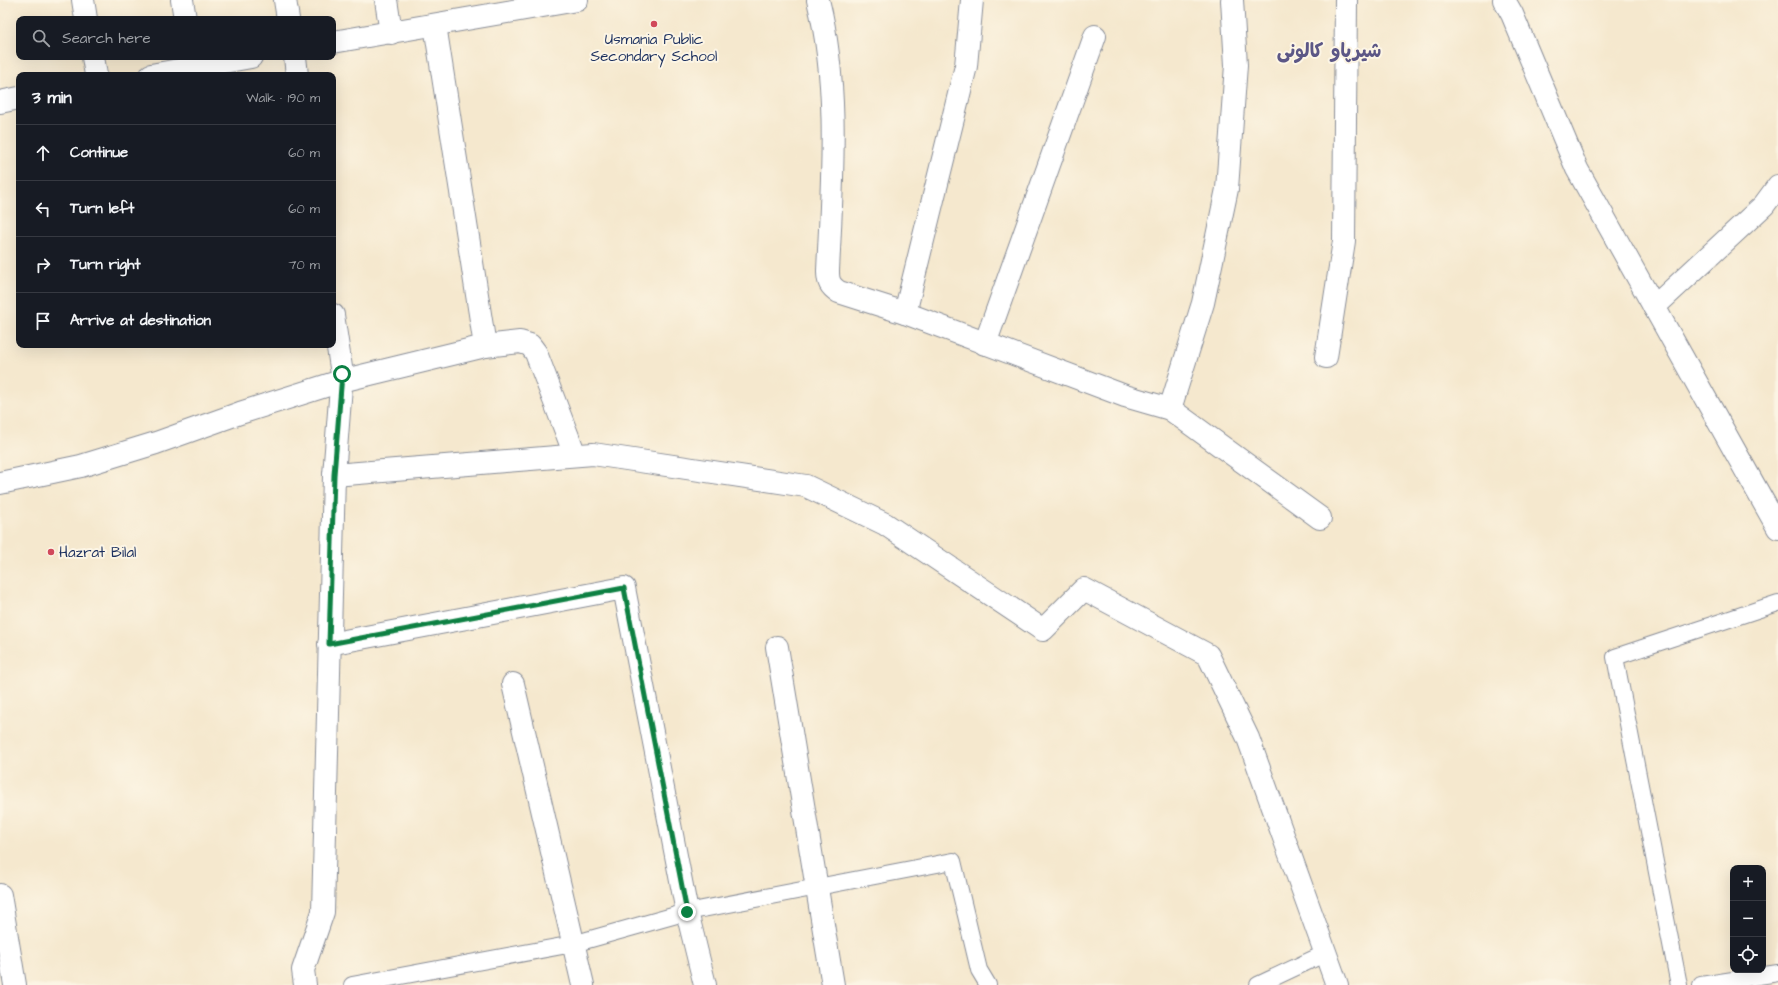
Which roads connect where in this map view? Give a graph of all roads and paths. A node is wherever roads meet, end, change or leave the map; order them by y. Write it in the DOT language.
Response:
graph roads {
  1 [pos="83,0"];
  2 [pos="182,0"];
  3 [pos="285,0"];
  4 [pos="386,0"];
  5 [pos="577,0"];
  6 [pos="818,0"];
  7 [pos="972,0"];
  8 [pos="1232,0"];
  9 [pos="1346,0"];
  10 [pos="1504,0"];
  11 [pos="500,7"];
  12 [pos="86,16"];
  13 [pos="185,16"];
  14 [pos="288,16"];
  15 [pos="435,25"];
  16 [pos="392,33"];
  17 [pos="1095,36"];
  18 [pos="336,42"];
  19 [pos="94,60"];
  20 [pos="216,60"];
  21 [pos="294,60"];
  22 [pos="193,62"];
  23 [pos="96,72"];
  24 [pos="161,72"];
  25 [pos="296,72"];
  26 [pos="16,99"];
  27 [pos="0,102"];
  28 [pos="1778,186"];
  29 [pos="1654,307"];
  30 [pos="904,313"];
  31 [pos="336,335"];
  32 [pos="985,344"];
  33 [pos="486,346"];
  34 [pos="1326,357"];
  35 [pos="341,381"];
  36 [pos="1170,409"];
  37 [pos="575,455"];
  38 [pos="334,475"];
  39 [pos="0,483"];
  40 [pos="1320,518"];
  41 [pos="1778,528"];
  42 [pos="1778,603"];
  43 [pos="329,644"];
  44 [pos="777,647"];
  45 [pos="513,684"];
  46 [pos="817,887"];
  47 [pos="0,895"];
  48 [pos="687,912"];
  49 [pos="573,944"];
  50 [pos="1326,952"];
  51 [pos="1778,973"];
  52 [pos="14,985"];
  53 [pos="305,985"];
  54 [pos="352,985"];
  55 [pos="583,985"];
  56 [pos="705,985"];
  57 [pos="833,985"];
  58 [pos="988,985"];
  59 [pos="1258,985"];
  60 [pos="1337,985"];
  61 [pos="1679,985"];
  62 [pos="1701,985"];
  1 -- 12 [label="street"];
  2 -- 13 [label="street"];
  3 -- 14 [label="street"];
  4 -- 16 [label="street"];
  5 -- 11 [label="street"];
  6 -- 30 [label="street"];
  7 -- 30 [label="street"];
  8 -- 36 [label="street"];
  9 -- 34 [label="street"];
  10 -- 29 [label="street"];
  11 -- 15 [label="street"];
  15 -- 16 [label="street"];
  15 -- 33 [label="street"];
  16 -- 18 [label="street"];
  17 -- 32 [label="street"];
  19 -- 23 [label="street"];
  20 -- 22 [label="street"];
  21 -- 25 [label="street"];
  22 -- 24 [label="street"];
  26 -- 27 [label="street"];
  28 -- 29 [label="street"];
  29 -- 41 [label="street"];
  30 -- 32 [label="street"];
  31 -- 35 [label="street"];
  32 -- 36 [label="street"];
  33 -- 35 [label="street"];
  33 -- 37 [label="street"];
  35 -- 38 [label="street"];
  35 -- 39 [label="street"];
  36 -- 40 [label="street"];
  37 -- 38 [label="street"];
  37 -- 50 [label="street"];
  38 -- 43 [label="street"];
  42 -- 61 [label="lane"];
  43 -- 48 [label="street"];
  43 -- 53 [label="street"];
  44 -- 46 [label="street"];
  45 -- 49 [label="street"];
  46 -- 48 [label="lane"];
  46 -- 57 [label="street"];
  46 -- 58 [label="lane"];
  47 -- 52 [label="street"];
  48 -- 49 [label="lane"];
  48 -- 56 [label="street"];
  49 -- 54 [label="lane"];
  49 -- 55 [label="street"];
  50 -- 59 [label="lane"];
  50 -- 60 [label="street"];
  51 -- 62 [label="lane"];
}
